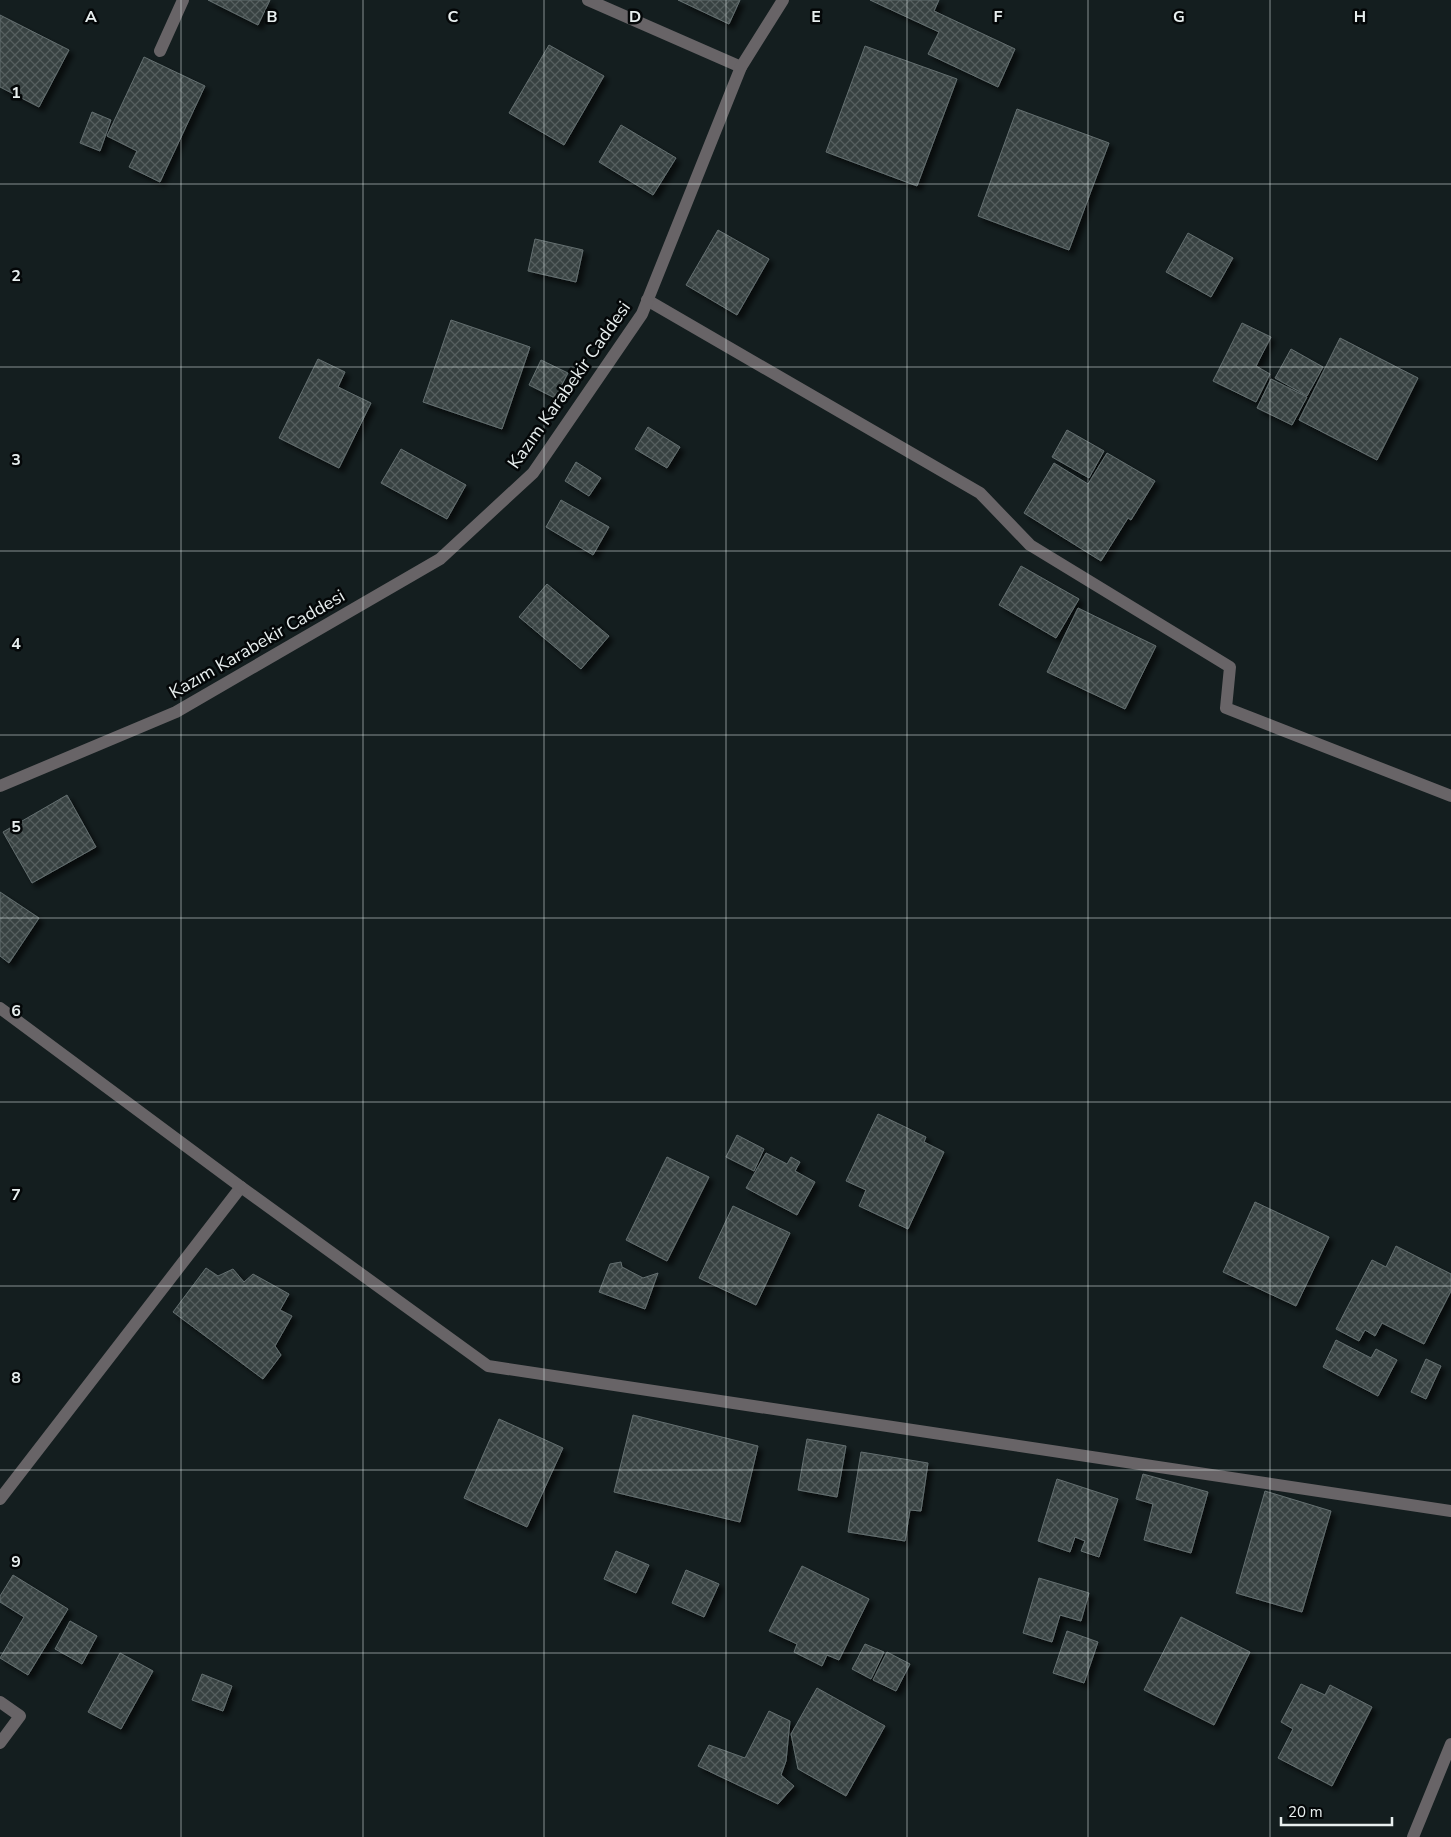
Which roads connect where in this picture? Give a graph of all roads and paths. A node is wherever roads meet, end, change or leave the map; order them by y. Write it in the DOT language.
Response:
graph roads {
  1 [pos="182,0"];
  2 [pos="588,0"];
  3 [pos="783,0"];
  4 [pos="160,51"];
  5 [pos="741,68"];
  6 [pos="647,300"];
  7 [pos="0,786"];
  8 [pos="1451,796"];
  9 [pos="0,1008"];
  10 [pos="241,1187"];
  11 [pos="0,1499"];
  12 [pos="1451,1511"];
  13 [pos="0,1702"];
  14 [pos="0,1743"];
  15 [pos="1451,1744"];
  16 [pos="1413,1837"];
  1 -- 4 [label="street"];
  2 -- 5 [label="street"];
  3 -- 5 [label="street, Kazım Karabekir Caddesi"];
  5 -- 6 [label="street, Kazım Karabekir Caddesi"];
  6 -- 7 [label="street, Kazım Karabekir Caddesi"];
  6 -- 8 [label="street"];
  9 -- 10 [label="street"];
  10 -- 11 [label="street"];
  10 -- 12 [label="street"];
  13 -- 14 [label="street"];
  15 -- 16 [label="street"];
}
